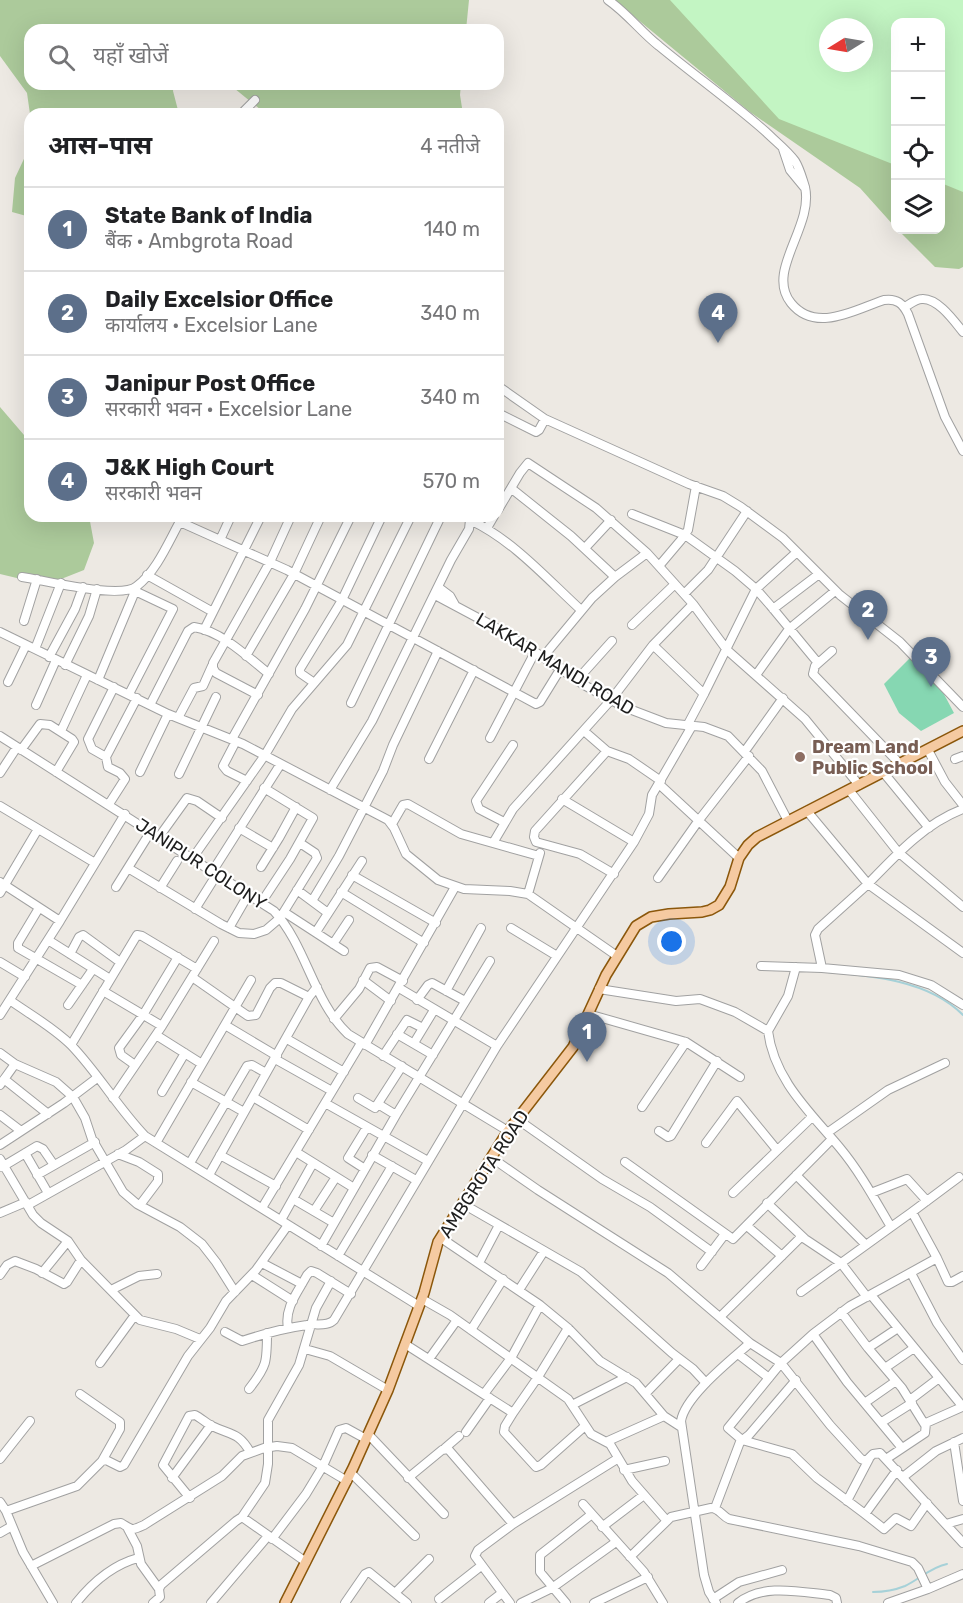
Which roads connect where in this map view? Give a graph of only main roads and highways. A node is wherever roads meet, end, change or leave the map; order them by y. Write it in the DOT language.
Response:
graph roads {
  1 [pos="963,731"];
  2 [pos="285,1603"];
  1 -- 2 [label="main road, AMBGROTA ROAD"];
}
